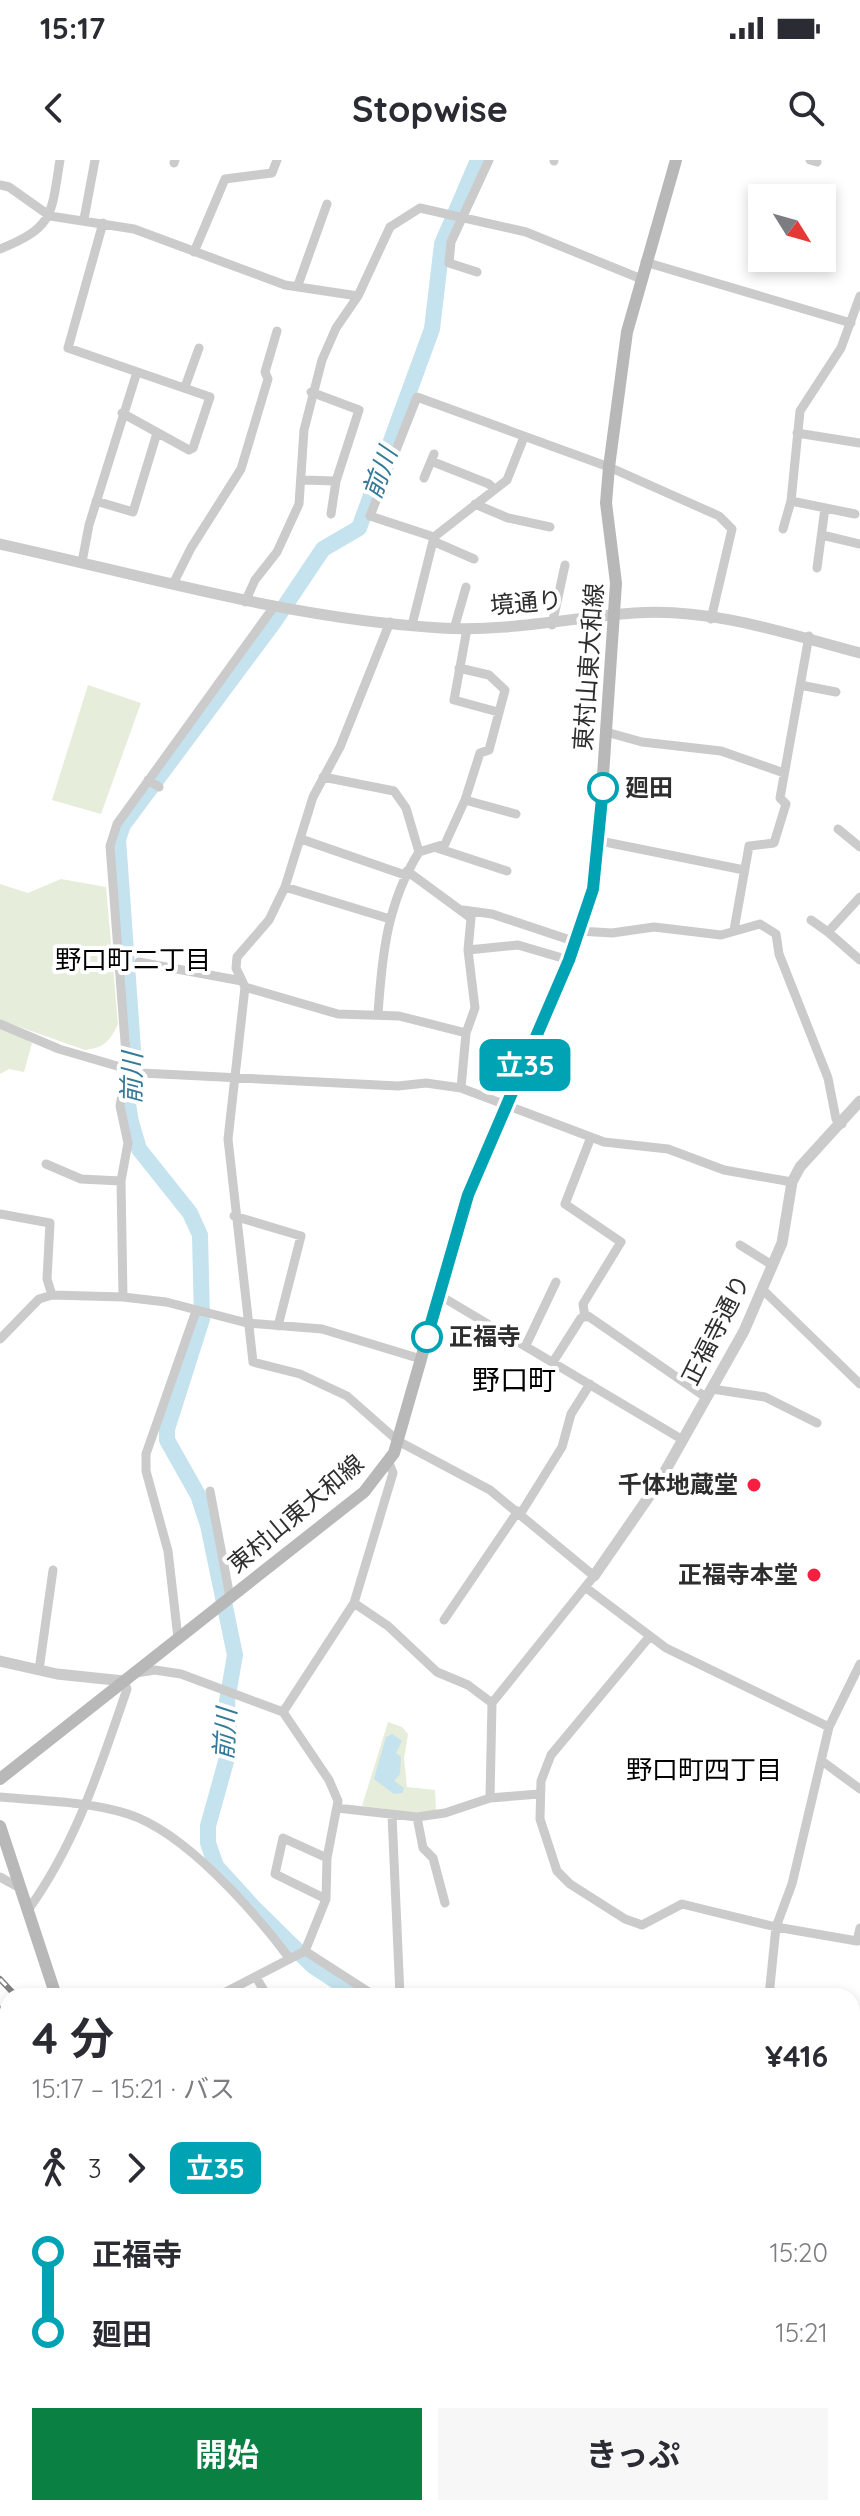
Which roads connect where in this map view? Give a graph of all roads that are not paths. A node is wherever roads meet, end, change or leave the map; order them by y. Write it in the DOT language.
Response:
graph roads {
  1 [pos="60,160"];
  2 [pos="95,160"];
  3 [pos="277,160"];
  4 [pos="489,160"];
  5 [pos="676,160"];
  6 [pos="0,185"];
  7 [pos="327,204"];
  8 [pos="50,216"];
  9 [pos="457,216"];
  10 [pos="84,219"];
  11 [pos="103,223"];
  12 [pos="0,249"];
  13 [pos="194,252"];
  14 [pos="645,262"];
  15 [pos="477,272"];
  16 [pos="639,278"];
  17 [pos="298,285"];
  18 [pos="358,296"];
  19 [pos="860,296"];
  20 [pos="851,323"];
  21 [pos="277,331"];
  22 [pos="199,348"];
  23 [pos="137,372"];
  24 [pos="185,387"];
  25 [pos="311,392"];
  26 [pos="122,413"];
  27 [pos="157,433"];
  28 [pos="797,433"];
  29 [pos="524,437"];
  30 [pos="860,443"];
  31 [pos="609,467"];
  32 [pos="424,478"];
  33 [pos="303,480"];
  34 [pos="336,481"];
  35 [pos="494,489"];
  36 [pos="96,501"];
  37 [pos="791,501"];
  38 [pos="475,504"];
  39 [pos="825,508"];
  40 [pos="331,514"];
  41 [pos="855,514"];
  42 [pos="550,527"];
  43 [pos="783,529"];
  44 [pos="822,535"];
  45 [pos="435,540"];
  46 [pos="0,544"];
  47 [pos="860,544"];
  48 [pos="474,559"];
  49 [pos="82,562"];
  50 [pos="565,565"];
  51 [pos="817,568"];
  52 [pos="173,584"];
  53 [pos="466,587"];
  54 [pos="245,602"];
  55 [pos="279,610"];
  56 [pos="614,616"];
  57 [pos="711,619"];
  58 [pos="390,622"];
  59 [pos="412,625"];
  60 [pos="552,625"];
  61 [pos="461,629"];
  62 [pos="809,636"];
  63 [pos="860,653"];
  64 [pos="459,668"];
  65 [pos="800,685"];
  66 [pos="836,692"];
  67 [pos="498,712"];
  68 [pos="606,732"];
  69 [pos="784,773"];
  70 [pos="323,777"];
  71 [pos="148,780"];
  72 [pos="159,787"];
  73 [pos="465,800"];
  74 [pos="516,814"];
  75 [pos="838,829"];
  76 [pos="301,839"];
  77 [pos="600,841"];
  78 [pos="860,847"];
  79 [pos="437,848"];
  80 [pos="419,852"];
  81 [pos="744,870"];
  82 [pos="507,871"];
  83 [pos="406,873"];
  84 [pos="285,887"];
  85 [pos="858,902"];
  86 [pos="463,910"];
  87 [pos="390,919"];
  88 [pos="811,920"];
  89 [pos="734,930"];
  90 [pos="828,932"];
  91 [pos="578,937"];
  92 [pos="468,950"];
  93 [pos="569,960"];
  94 [pos="860,960"];
  95 [pos="139,962"];
  96 [pos="243,984"];
  97 [pos="378,1014"];
  98 [pos="0,1024"];
  99 [pos="466,1033"];
  100 [pos="133,1070"];
  101 [pos="237,1077"];
  102 [pos="461,1088"];
  103 [pos="860,1101"];
  104 [pos="508,1105"];
  105 [pos="842,1124"];
  106 [pos="591,1137"];
  107 [pos="46,1164"];
  108 [pos="121,1181"];
  109 [pos="792,1182"];
  110 [pos="0,1214"];
  111 [pos="234,1216"];
  112 [pos="740,1245"];
  113 [pos="772,1265"];
  114 [pos="556,1282"];
  115 [pos="763,1290"];
  116 [pos="52,1295"];
  117 [pos="439,1295"];
  118 [pos="123,1297"];
  119 [pos="201,1312"];
  120 [pos="585,1317"];
  121 [pos="247,1323"];
  122 [pos="278,1326"];
  123 [pos="0,1339"];
  124 [pos="526,1345"];
  125 [pos="421,1359"];
  126 [pos="553,1362"];
  127 [pos="590,1384"];
  128 [pos="860,1384"];
  129 [pos="710,1394"];
  130 [pos="817,1423"];
  131 [pos="683,1440"];
  132 [pos="398,1441"];
  133 [pos="389,1463"];
  134 [pos="210,1491"];
  135 [pos="519,1512"];
  136 [pos="53,1570"];
  137 [pos="594,1576"];
  138 [pos="585,1587"];
  139 [pos="226,1600"];
  140 [pos="354,1603"];
  141 [pos="444,1620"];
  142 [pos="650,1636"];
  143 [pos="178,1638"];
  144 [pos="0,1661"];
  145 [pos="860,1664"];
  146 [pos="39,1670"];
  147 [pos="128,1678"];
  148 [pos="492,1703"];
  149 [pos="283,1712"];
  150 [pos="829,1727"];
  151 [pos="822,1761"];
  152 [pos="0,1779"];
  153 [pos="860,1789"];
  154 [pos="539,1794"];
  155 [pos="0,1797"];
  156 [pos="490,1798"];
  157 [pos="88,1805"];
  158 [pos="337,1808"];
  159 [pos="392,1815"];
  160 [pos="417,1817"];
  161 [pos="0,1826"];
  162 [pos="327,1858"];
  163 [pos="0,1877"];
  164 [pos="20,1888"];
  165 [pos="326,1899"];
  166 [pos="445,1903"];
  167 [pos="28,1910"];
  168 [pos="776,1927"];
  169 [pos="860,1928"];
  170 [pos="858,1941"];
  171 [pos="304,1952"];
  172 [pos="290,1959"];
  173 [pos="256,1977"];
  174 [pos="53,1988"];
  175 [pos="234,1988"];
  176 [pos="262,1988"];
  177 [pos="362,1988"];
  178 [pos="400,1988"];
  179 [pos="770,1988"];
  1 -- 8 [label="street"];
  2 -- 10 [label="street"];
  3 -- 13 [label="street"];
  4 -- 9 [label="street"];
  5 -- 14 [label="main road, 東村山東大和線"];
  6 -- 8 [label="street"];
  7 -- 17 [label="street"];
  8 -- 10 [label="street"];
  8 -- 12 [label="street"];
  9 -- 15 [label="street"];
  9 -- 16 [label="street"];
  9 -- 18 [label="street"];
  10 -- 11 [label="street"];
  11 -- 13 [label="street"];
  11 -- 23 [label="street"];
  13 -- 17 [label="street"];
  14 -- 16 [label="main road, 東村山東大和線"];
  14 -- 20 [label="street"];
  16 -- 31 [label="main road, 東村山東大和線"];
  17 -- 18 [label="street"];
  18 -- 25 [label="street"];
  19 -- 20 [label="street"];
  20 -- 28 [label="street"];
  21 -- 52 [label="street"];
  22 -- 24 [label="street"];
  23 -- 24 [label="street"];
  23 -- 26 [label="street"];
  24 -- 27 [label="street"];
  25 -- 33 [label="street"];
  25 -- 34 [label="street"];
  26 -- 27 [label="street"];
  26 -- 36 [label="street"];
  27 -- 36 [label="street"];
  28 -- 30 [label="street"];
  28 -- 37 [label="street"];
  29 -- 31 [label="street"];
  29 -- 35 [label="street"];
  29 -- 45 [label="street"];
  31 -- 56 [label="main road, 東村山東大和線"];
  31 -- 57 [label="street"];
  32 -- 35 [label="street"];
  33 -- 34 [label="street"];
  33 -- 54 [label="street"];
  34 -- 40 [label="street"];
  35 -- 38 [label="street"];
  36 -- 49 [label="street"];
  37 -- 39 [label="street"];
  37 -- 43 [label="street"];
  38 -- 42 [label="street"];
  38 -- 45 [label="street"];
  39 -- 41 [label="street"];
  39 -- 44 [label="street"];
  44 -- 47 [label="street"];
  44 -- 51 [label="street"];
  45 -- 48 [label="street"];
  45 -- 59 [label="street"];
  46 -- 49 [label="street, 境通り"];
  49 -- 52 [label="street, 境通り"];
  50 -- 60 [label="street"];
  52 -- 54 [label="street, 境通り"];
  53 -- 61 [label="street"];
  54 -- 55 [label="street, 境通り"];
  55 -- 58 [label="street, 境通り"];
  55 -- 71 [label="street"];
  56 -- 57 [label="street, 境通り"];
  56 -- 60 [label="street, 境通り"];
  56 -- 68 [label="main road, 東村山東大和線"];
  57 -- 62 [label="street, 境通り"];
  58 -- 59 [label="street, 境通り"];
  58 -- 70 [label="street"];
  59 -- 61 [label="street, 境通り"];
  60 -- 61 [label="street, 境通り"];
  61 -- 64 [label="street"];
  62 -- 63 [label="street, 境通り"];
  62 -- 65 [label="street"];
  64 -- 67 [label="street"];
  64 -- 67 [label="street"];
  65 -- 66 [label="street"];
  65 -- 69 [label="street"];
  67 -- 73 [label="street"];
  68 -- 69 [label="street"];
  68 -- 77 [label="main road, 東村山東大和線"];
  69 -- 81 [label="street"];
  70 -- 76 [label="street"];
  70 -- 80 [label="street"];
  71 -- 72 [label="street"];
  71 -- 100 [label="street"];
  73 -- 74 [label="street"];
  73 -- 79 [label="street"];
  75 -- 78 [label="street"];
  76 -- 83 [label="street"];
  76 -- 84 [label="street"];
  77 -- 81 [label="street"];
  77 -- 91 [label="main road, 東村山東大和線"];
  79 -- 80 [label="street"];
  79 -- 82 [label="street"];
  80 -- 83 [label="street"];
  81 -- 89 [label="street"];
  83 -- 86 [label="street"];
  83 -- 87 [label="street"];
  84 -- 87 [label="street"];
  84 -- 96 [label="street"];
  85 -- 90 [label="street"];
  86 -- 91 [label="street"];
  86 -- 92 [label="street"];
  87 -- 97 [label="street"];
  88 -- 90 [label="street"];
  89 -- 91 [label="street"];
  89 -- 105 [label="street"];
  90 -- 94 [label="street"];
  91 -- 93 [label="main road, 東村山東大和線"];
  92 -- 93 [label="street"];
  92 -- 99 [label="street"];
  93 -- 104 [label="main road, 東村山東大和線"];
  95 -- 96 [label="street"];
  96 -- 97 [label="street"];
  96 -- 101 [label="street"];
  97 -- 99 [label="street"];
  98 -- 100 [label="street"];
  99 -- 102 [label="street"];
  100 -- 101 [label="street"];
  100 -- 108 [label="street"];
  101 -- 102 [label="street"];
  101 -- 111 [label="street"];
  102 -- 104 [label="street"];
  103 -- 105 [label="street, 正福寺通り"];
  104 -- 106 [label="street"];
  104 -- 117 [label="main road, 東村山東大和線"];
  105 -- 109 [label="street, 正福寺通り"];
  106 -- 109 [label="street"];
  106 -- 120 [label="street"];
  107 -- 108 [label="street"];
  108 -- 118 [label="street"];
  109 -- 113 [label="street, 正福寺通り"];
  110 -- 116 [label="street"];
  111 -- 121 [label="street"];
  111 -- 122 [label="street"];
  112 -- 113 [label="street"];
  113 -- 115 [label="street, 正福寺通り"];
  114 -- 124 [label="street"];
  115 -- 128 [label="street"];
  115 -- 129 [label="street, 正福寺通り"];
  116 -- 118 [label="street"];
  116 -- 123 [label="street"];
  117 -- 124 [label="street"];
  117 -- 125 [label="main road, 東村山東大和線"];
  118 -- 119 [label="street"];
  119 -- 121 [label="street"];
  119 -- 143 [label="street"];
  120 -- 126 [label="street"];
  120 -- 129 [label="street"];
  121 -- 122 [label="street"];
  121 -- 132 [label="street"];
  122 -- 125 [label="street"];
  124 -- 126 [label="street"];
  125 -- 132 [label="main road, 東村山東大和線"];
  126 -- 127 [label="street"];
  127 -- 131 [label="street"];
  127 -- 135 [label="street"];
  129 -- 130 [label="street"];
  129 -- 131 [label="street, 正福寺通り"];
  131 -- 137 [label="street, 正福寺通り"];
  132 -- 133 [label="main road, 東村山東大和線"];
  132 -- 135 [label="street"];
  133 -- 139 [label="main road, 東村山東大和線"];
  133 -- 140 [label="street"];
  134 -- 139 [label="street"];
  135 -- 137 [label="street"];
  135 -- 141 [label="street"];
  136 -- 146 [label="street"];
  137 -- 138 [label="street"];
  138 -- 142 [label="street"];
  138 -- 148 [label="street"];
  139 -- 143 [label="main road, 東村山東大和線"];
  140 -- 148 [label="street"];
  140 -- 149 [label="street"];
  142 -- 150 [label="street"];
  142 -- 154 [label="street"];
  143 -- 147 [label="main road, 東村山東大和線"];
  144 -- 146 [label="street"];
  145 -- 150 [label="street"];
  146 -- 147 [label="street"];
  147 -- 149 [label="street"];
  147 -- 152 [label="main road, 東村山東大和線"];
  147 -- 157 [label="street"];
  148 -- 156 [label="street"];
  149 -- 158 [label="street"];
  150 -- 151 [label="street"];
  151 -- 153 [label="street"];
  151 -- 168 [label="street"];
  154 -- 156 [label="street"];
  154 -- 168 [label="street"];
  155 -- 157 [label="street"];
  156 -- 160 [label="street"];
  157 -- 167 [label="street"];
  157 -- 172 [label="street"];
  158 -- 159 [label="street"];
  158 -- 162 [label="street"];
  159 -- 160 [label="street"];
  159 -- 178 [label="street"];
  160 -- 166 [label="street"];
  161 -- 164 [label="main road"];
  162 -- 165 [label="street"];
  162 -- 165 [label="street"];
  163 -- 164 [label="street"];
  164 -- 167 [label="main road"];
  165 -- 171 [label="street"];
  167 -- 174 [label="main road"];
  168 -- 170 [label="street"];
  168 -- 179 [label="street"];
  169 -- 170 [label="street"];
  171 -- 172 [label="street"];
  171 -- 177 [label="street"];
  172 -- 173 [label="street"];
  173 -- 175 [label="street"];
  173 -- 176 [label="street"];
}
